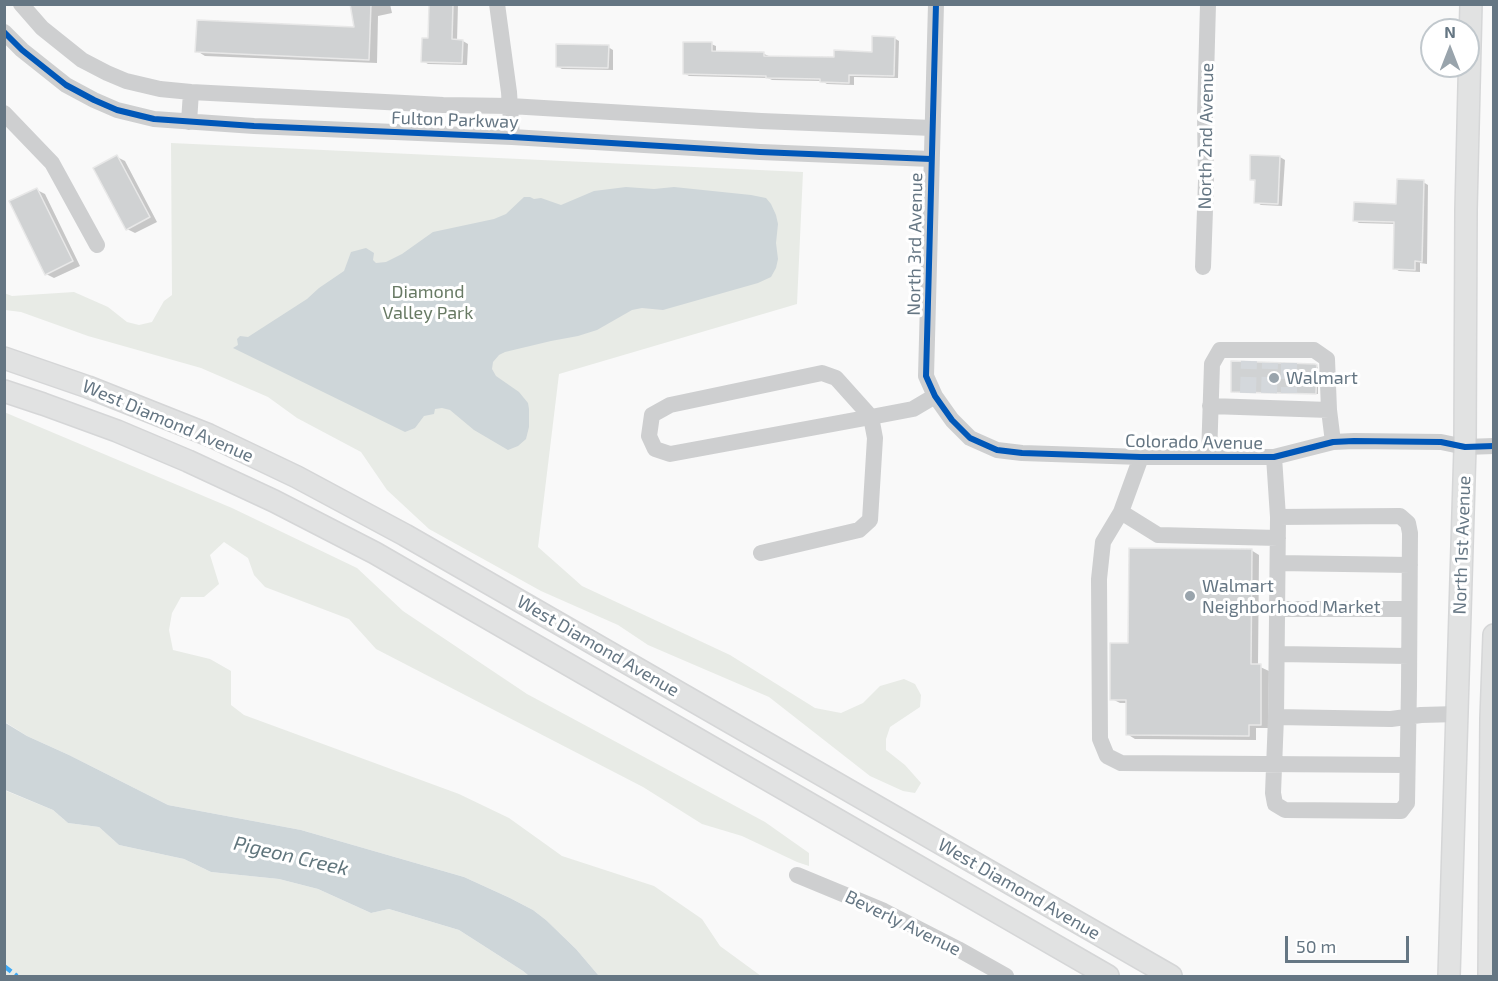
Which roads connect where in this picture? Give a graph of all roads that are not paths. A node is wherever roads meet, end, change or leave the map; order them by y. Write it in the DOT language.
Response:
graph roads {
  1 [pos="21,4"];
  2 [pos="497,4"];
  3 [pos="936,4"];
  4 [pos="1208,4"];
  5 [pos="1471,4"];
  6 [pos="4,32"];
  7 [pos="191,92"];
  8 [pos="510,106"];
  9 [pos="4,113"];
  10 [pos="189,122"];
  11 [pos="932,128"];
  12 [pos="512,137"];
  13 [pos="931,159"];
  14 [pos="97,245"];
  15 [pos="1203,267"];
  16 [pos="4,358"];
  17 [pos="926,376"];
  18 [pos="4,391"];
  19 [pos="936,396"];
  20 [pos="1210,406"];
  21 [pos="1329,410"];
  22 [pos="871,417"];
  23 [pos="1333,442"];
  24 [pos="1494,446"];
  25 [pos="1465,447"];
  26 [pos="1141,457"];
  27 [pos="1209,458"];
  28 [pos="1274,458"];
  29 [pos="1121,512"];
  30 [pos="1278,517"];
  31 [pos="1278,538"];
  32 [pos="761,553"];
  33 [pos="1278,563"];
  34 [pos="1410,565"];
  35 [pos="1278,609"];
  36 [pos="1409,609"];
  37 [pos="1494,635"];
  38 [pos="1277,654"];
  39 [pos="1409,656"];
  40 [pos="1492,713"];
  41 [pos="1457,714"];
  42 [pos="1276,717"];
  43 [pos="1409,717"];
  44 [pos="1492,762"];
  45 [pos="1275,765"];
  46 [pos="1407,765"];
  47 [pos="797,875"];
  48 [pos="1491,944"];
  49 [pos="1006,976"];
  50 [pos="1108,976"];
  51 [pos="1171,976"];
  52 [pos="1449,976"];
  53 [pos="1489,976"];
  1 -- 7 [label="street, Fulton Parkway"];
  2 -- 8 [label="street"];
  3 -- 11 [label="street, North 3rd Avenue"];
  4 -- 15 [label="street, North 2nd Avenue"];
  5 -- 25 [label="main road, North 1st Avenue"];
  6 -- 10 [label="street, Fulton Parkway"];
  7 -- 8 [label="street, Fulton Parkway"];
  7 -- 10 [label="street"];
  8 -- 11 [label="street, Fulton Parkway"];
  8 -- 12 [label="street"];
  9 -- 14 [label="street"];
  10 -- 12 [label="street, Fulton Parkway"];
  11 -- 13 [label="street, North 3rd Avenue"];
  12 -- 13 [label="street, Fulton Parkway"];
  13 -- 17 [label="street, North 3rd Avenue"];
  16 -- 51 [label="main road, West Diamond Avenue"];
  17 -- 19 [label="street, Colorado Avenue"];
  18 -- 50 [label="main road, West Diamond Avenue"];
  19 -- 22 [label="street"];
  19 -- 26 [label="street, Colorado Avenue"];
  20 -- 21 [label="street"];
  20 -- 21 [label="street"];
  20 -- 27 [label="street"];
  21 -- 23 [label="street"];
  22 -- 22 [label="street"];
  22 -- 32 [label="street"];
  23 -- 25 [label="street, Colorado Avenue"];
  23 -- 28 [label="street, Colorado Avenue"];
  24 -- 25 [label="street, Colorado Avenue"];
  25 -- 41 [label="main road, North 1st Avenue"];
  26 -- 27 [label="street, Colorado Avenue"];
  26 -- 29 [label="street"];
  27 -- 28 [label="street, Colorado Avenue"];
  28 -- 30 [label="street"];
  29 -- 31 [label="street"];
  29 -- 45 [label="street"];
  30 -- 31 [label="street"];
  30 -- 34 [label="street"];
  31 -- 33 [label="street"];
  33 -- 34 [label="street"];
  33 -- 35 [label="street"];
  34 -- 36 [label="street"];
  35 -- 36 [label="street"];
  35 -- 38 [label="street"];
  36 -- 39 [label="street"];
  37 -- 40 [label="main road"];
  38 -- 39 [label="street"];
  38 -- 42 [label="street"];
  39 -- 43 [label="street"];
  40 -- 44 [label="main road"];
  41 -- 43 [label="street"];
  41 -- 52 [label="main road, North 1st Avenue"];
  42 -- 43 [label="street"];
  42 -- 45 [label="street"];
  43 -- 46 [label="street"];
  44 -- 48 [label="main road"];
  45 -- 46 [label="street"];
  45 -- 46 [label="street"];
  47 -- 49 [label="street, Beverly Avenue"];
  48 -- 53 [label="main road"];
}
